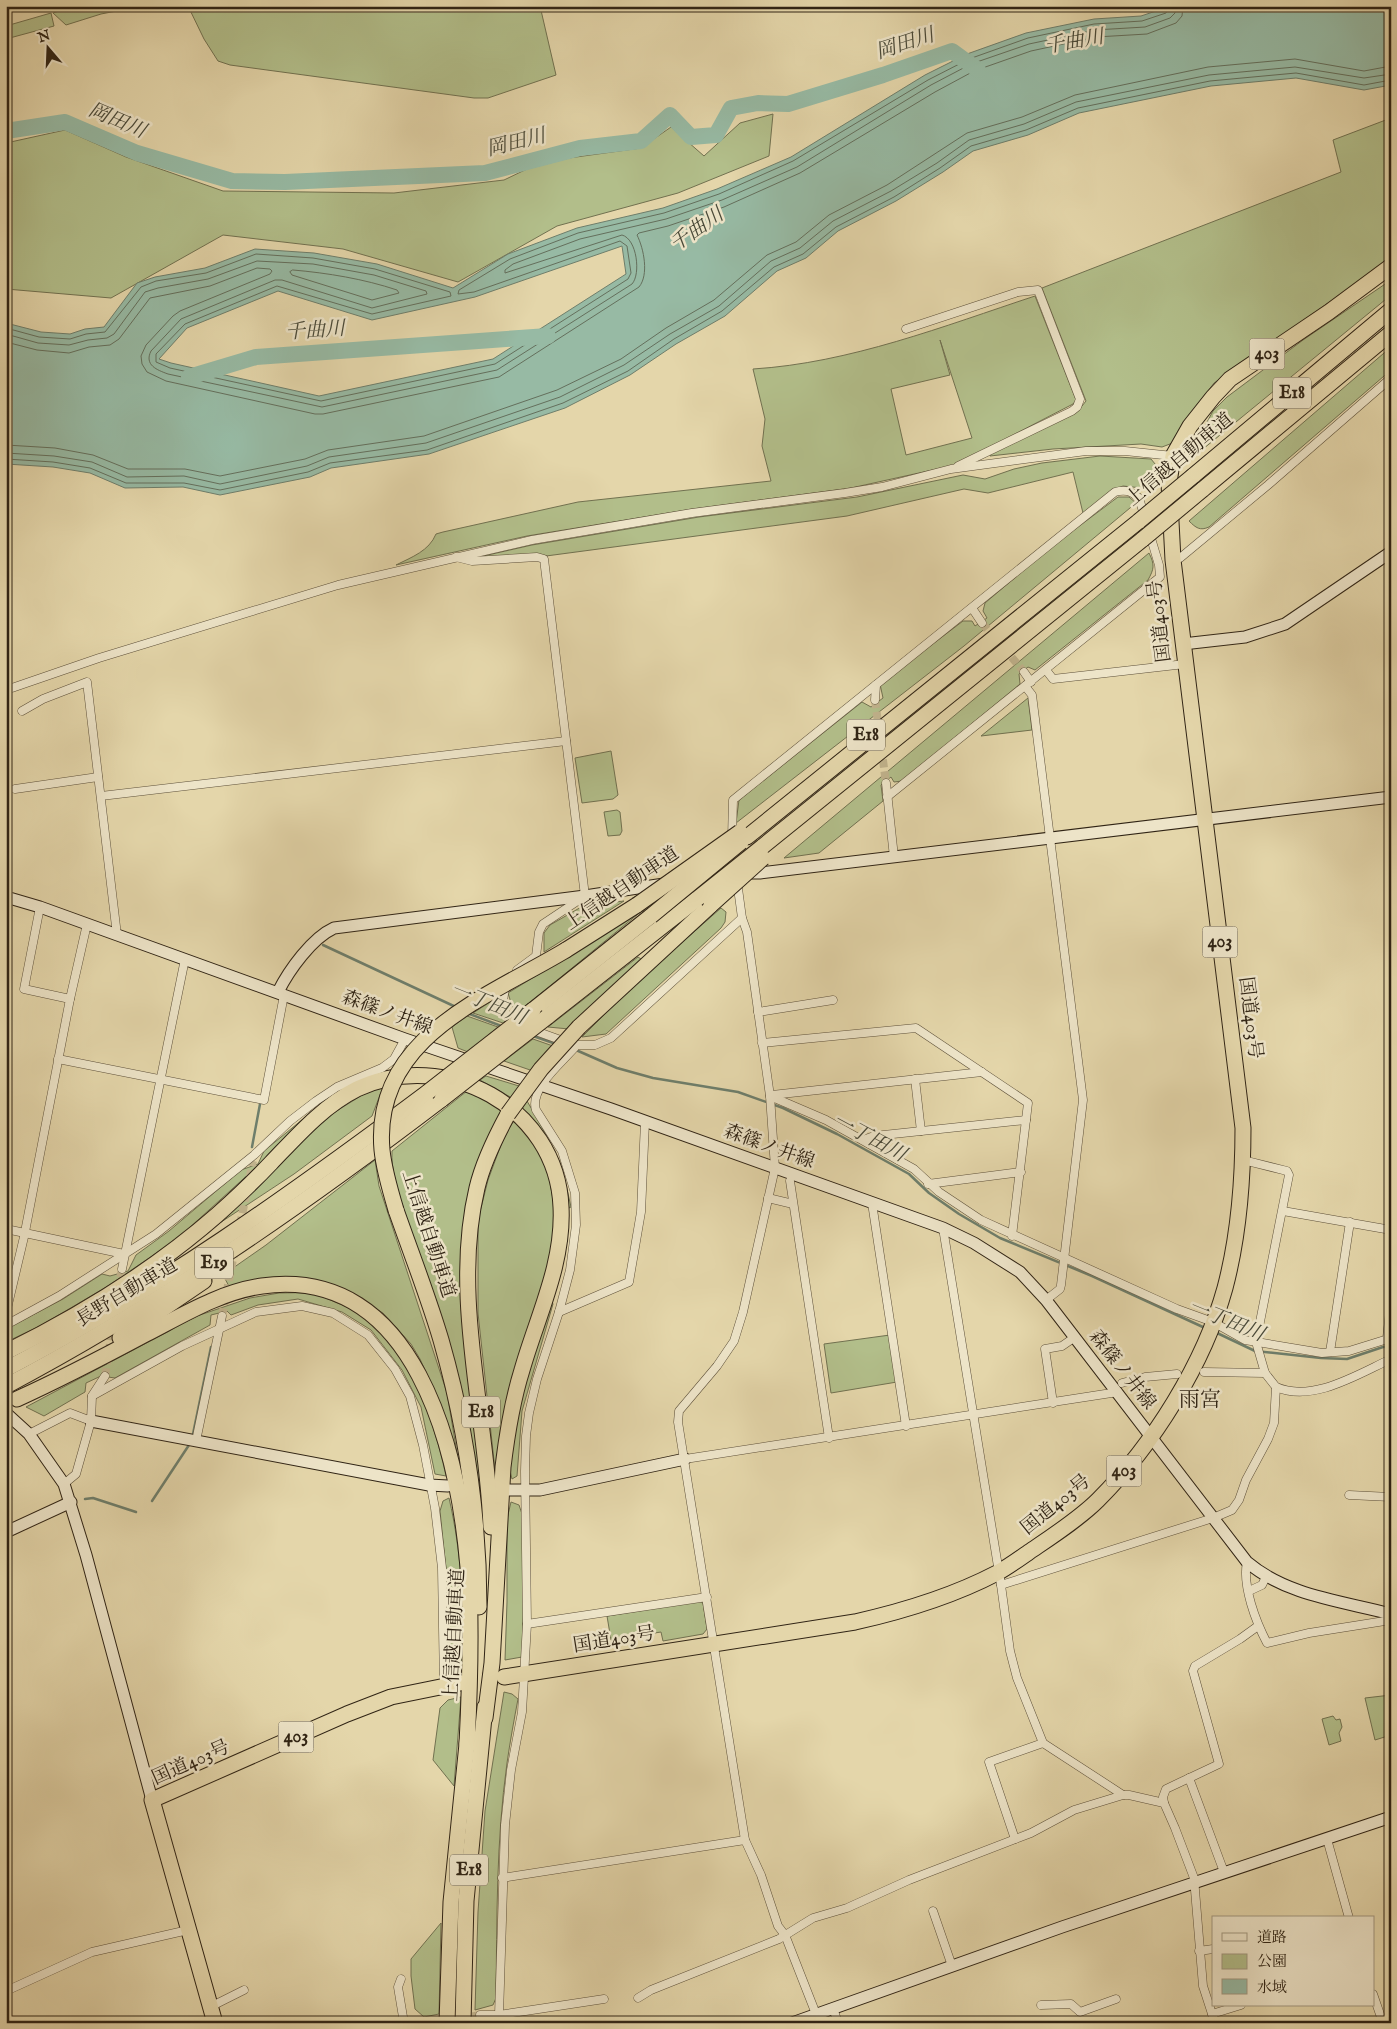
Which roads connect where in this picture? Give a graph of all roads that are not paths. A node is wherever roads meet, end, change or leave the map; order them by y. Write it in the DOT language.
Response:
graph roads {
  1 [pos="1391,266"];
  2 [pos="1391,310"];
  3 [pos="906,329"];
  4 [pos="1391,333"];
  5 [pos="1391,378"];
  6 [pos="1173,456"];
  7 [pos="951,469"];
  8 [pos="1391,552"];
  9 [pos="454,557"];
  10 [pos="1180,558"];
  11 [pos="972,608"];
  12 [pos="982,622"];
  13 [pos="1183,644"];
  14 [pos="1185,664"];
  15 [pos="1046,670"];
  16 [pos="1024,672"];
  17 [pos="1028,684"];
  18 [pos="876,685"];
  19 [pos="15,689"];
  20 [pos="6,690"];
  21 [pos="6,696"];
  22 [pos="875,700"];
  23 [pos="22,711"];
  24 [pos="566,741"];
  25 [pos="98,777"];
  26 [pos="886,783"];
  27 [pos="15,788"];
  28 [pos="100,796"];
  29 [pos="887,797"];
  30 [pos="1391,797"];
  31 [pos="1204,819"];
  32 [pos="744,835"];
  33 [pos="1050,838"];
  34 [pos="894,857"];
  35 [pos="736,873"];
  36 [pos="585,896"];
  37 [pos="6,897"];
  38 [pos="704,902"];
  39 [pos="40,907"];
  40 [pos="742,918"];
  41 [pos="87,924"];
  42 [pos="117,935"];
  43 [pos="185,959"];
  44 [pos="281,993"];
  45 [pos="70,999"];
  46 [pos="833,1000"];
  47 [pos="758,1012"];
  48 [pos="405,1039"];
  49 [pos="762,1043"];
  50 [pos="574,1048"];
  51 [pos="58,1059"];
  52 [pos="982,1072"];
  53 [pos="915,1079"];
  54 [pos="159,1080"];
  55 [pos="541,1085"];
  56 [pos="428,1092"];
  57 [pos="770,1100"];
  58 [pos="408,1116"];
  59 [pos="1026,1120"];
  60 [pos="645,1122"];
  61 [pos="920,1131"];
  62 [pos="863,1140"];
  63 [pos="1243,1160"];
  64 [pos="775,1168"];
  65 [pos="1021,1172"];
  66 [pos="790,1181"];
  67 [pos="928,1184"];
  68 [pos="314,1195"];
  69 [pos="768,1198"];
  70 [pos="872,1203"];
  71 [pos="793,1204"];
  72 [pos="1282,1211"];
  73 [pos="1350,1222"];
  74 [pos="943,1228"];
  75 [pos="6,1229"];
  76 [pos="1391,1230"];
  77 [pos="24,1233"];
  78 [pos="1012,1236"];
  79 [pos="124,1254"];
  80 [pos="1064,1259"];
  81 [pos="122,1269"];
  82 [pos="1046,1300"];
  83 [pos="1391,1302"];
  84 [pos="559,1312"];
  85 [pos="6,1313"];
  86 [pos="222,1316"];
  87 [pos="65,1322"];
  88 [pos="6,1325"];
  89 [pos="1211,1327"];
  90 [pos="219,1328"];
  91 [pos="1075,1337"];
  92 [pos="1389,1338"];
  93 [pos="1258,1349"];
  94 [pos="6,1352"];
  95 [pos="1330,1352"];
  96 [pos="1391,1359"];
  97 [pos="6,1369"];
  98 [pos="1204,1372"];
  99 [pos="1266,1373"];
  100 [pos="1177,1374"];
  101 [pos="105,1376"];
  102 [pos="6,1386"];
  103 [pos="1276,1387"];
  104 [pos="1120,1388"];
  105 [pos="92,1396"];
  106 [pos="12,1402"];
  107 [pos="1053,1403"];
  108 [pos="6,1413"];
  109 [pos="974,1416"];
  110 [pos="91,1421"];
  111 [pos="906,1426"];
  112 [pos="29,1434"];
  113 [pos="1151,1437"];
  114 [pos="829,1438"];
  115 [pos="196,1441"];
  116 [pos="685,1459"];
  117 [pos="64,1484"];
  118 [pos="429,1485"];
  119 [pos="448,1486"];
  120 [pos="509,1490"];
  121 [pos="526,1491"];
  122 [pos="1349,1496"];
  123 [pos="1391,1497"];
  124 [pos="71,1502"];
  125 [pos="1213,1518"];
  126 [pos="6,1532"];
  127 [pos="1247,1562"];
  128 [pos="1266,1577"];
  129 [pos="1000,1579"];
  130 [pos="1249,1590"];
  131 [pos="707,1597"];
  132 [pos="1391,1614"];
  133 [pos="1391,1620"];
  134 [pos="527,1624"];
  135 [pos="1258,1626"];
  136 [pos="714,1644"];
  137 [pos="523,1674"];
  138 [pos="504,1677"];
  139 [pos="460,1683"];
  140 [pos="444,1686"];
  141 [pos="485,1718"];
  142 [pos="1043,1743"];
  143 [pos="468,1744"];
  144 [pos="1189,1778"];
  145 [pos="1123,1795"];
  146 [pos="152,1800"];
  147 [pos="1164,1803"];
  148 [pos="1391,1817"];
  149 [pos="1015,1839"];
  150 [pos="1328,1839"];
  151 [pos="745,1840"];
  152 [pos="1224,1872"];
  153 [pos="502,1878"];
  154 [pos="1194,1883"];
  155 [pos="933,1910"];
  156 [pos="1348,1916"];
  157 [pos="188,1930"];
  158 [pos="785,1935"];
  159 [pos="1212,1949"];
  160 [pos="1199,1952"];
  161 [pos="952,1966"];
  162 [pos="402,1979"];
  163 [pos="244,1990"];
  164 [pos="6,1991"];
  165 [pos="1374,1997"];
  166 [pos="638,1998"];
  167 [pos="604,1999"];
  168 [pos="1112,2003"];
  169 [pos="1041,2005"];
  170 [pos="1238,2006"];
  171 [pos="209,2007"];
  172 [pos="833,2008"];
  173 [pos="816,2014"];
  174 [pos="1212,2014"];
  175 [pos="480,2016"];
  176 [pos="500,2019"];
  177 [pos="215,2023"];
  178 [pos="404,2023"];
  179 [pos="447,2023"];
  180 [pos="463,2023"];
  181 [pos="792,2023"];
  182 [pos="838,2023"];
  183 [pos="1215,2023"];
  184 [pos="1383,2023"];
  1 -- 6 [label="highway, 国道403号 / 403"];
  2 -- 32 [label="highway, 上信越自動車道 / E18, bridge"];
  3 -- 7 [label="street"];
  4 -- 38 [label="highway, 上信越自動車道 / E18, bridge"];
  5 -- 10 [label="street"];
  6 -- 7 [label="street"];
  6 -- 13 [label="highway, 国道403号 / 403"];
  7 -- 9 [label="street"];
  8 -- 13 [label="street"];
  9 -- 19 [label="street"];
  9 -- 24 [label="street"];
  11 -- 12 [label="street"];
  11 -- 15 [label="street"];
  11 -- 18 [label="street"];
  13 -- 14 [label="highway, 国道403号 / 403"];
  14 -- 15 [label="street"];
  14 -- 31 [label="highway, 国道403号 / 403"];
  15 -- 17 [label="street"];
  16 -- 17 [label="street"];
  17 -- 29 [label="street"];
  17 -- 33 [label="street"];
  18 -- 22 [label="street"];
  18 -- 35 [label="street"];
  19 -- 20 [label="street"];
  19 -- 21 [label="street"];
  23 -- 25 [label="street"];
  24 -- 28 [label="street"];
  24 -- 36 [label="street"];
  25 -- 27 [label="street"];
  25 -- 28 [label="street"];
  26 -- 29 [label="street"];
  28 -- 42 [label="street"];
  29 -- 34 [label="street"];
  30 -- 31 [label="street"];
  31 -- 33 [label="street"];
  31 -- 63 [label="highway, 国道403号 / 403"];
  32 -- 56 [label="highway, 上信越自動車道 / E18, bridge"];
  32 -- 143 [label="highway, 上信越自動車道 / E18, bridge"];
  33 -- 34 [label="street"];
  33 -- 80 [label="street"];
  34 -- 35 [label="street"];
  35 -- 36 [label="street"];
  35 -- 40 [label="street"];
  36 -- 44 [label="street"];
  36 -- 50 [label="street"];
  37 -- 39 [label="street, 森篠ノ井線"];
  38 -- 58 [label="highway, 上信越自動車道 / E18, bridge"];
  38 -- 141 [label="highway, 上信越自動車道 / E18, bridge"];
  39 -- 41 [label="street, 森篠ノ井線"];
  39 -- 45 [label="street"];
  40 -- 47 [label="street"];
  40 -- 50 [label="street"];
  41 -- 42 [label="street, 森篠ノ井線"];
  41 -- 45 [label="street"];
  42 -- 43 [label="street, 森篠ノ井線"];
  43 -- 44 [label="street, 森篠ノ井線"];
  43 -- 54 [label="street"];
  44 -- 48 [label="street, 森篠ノ井線"];
  44 -- 54 [label="street"];
  45 -- 51 [label="street"];
  46 -- 47 [label="street"];
  47 -- 49 [label="street"];
  48 -- 55 [label="street, 森篠ノ井線"];
  48 -- 79 [label="street"];
  49 -- 52 [label="street"];
  49 -- 57 [label="street"];
  50 -- 55 [label="street"];
  51 -- 54 [label="street"];
  51 -- 77 [label="street"];
  52 -- 53 [label="street"];
  52 -- 59 [label="street"];
  53 -- 57 [label="street"];
  53 -- 61 [label="street"];
  54 -- 79 [label="street"];
  55 -- 60 [label="street, 森篠ノ井線"];
  55 -- 84 [label="street"];
  56 -- 58 [label="highway, 上信越自動車道 / E18"];
  56 -- 87 [label="highway"];
  57 -- 62 [label="street"];
  57 -- 64 [label="street"];
  58 -- 68 [label="highway, 長野自動車道 / E19"];
  58 -- 97 [label="highway, 長野自動車道 / E19"];
  59 -- 61 [label="street"];
  59 -- 65 [label="street"];
  60 -- 64 [label="street, 森篠ノ井線"];
  60 -- 84 [label="street"];
  61 -- 62 [label="street"];
  62 -- 67 [label="street"];
  63 -- 72 [label="street"];
  63 -- 89 [label="highway, 国道403号 / 403"];
  64 -- 69 [label="street"];
  64 -- 70 [label="street, 森篠ノ井線"];
  65 -- 67 [label="street"];
  65 -- 78 [label="street"];
  66 -- 71 [label="street"];
  67 -- 78 [label="street"];
  68 -- 102 [label="highway, 長野自動車道 / E19"];
  68 -- 106 [label="highway"];
  69 -- 71 [label="street"];
  69 -- 116 [label="street"];
  70 -- 74 [label="street, 森篠ノ井線"];
  70 -- 111 [label="street"];
  71 -- 114 [label="street"];
  72 -- 73 [label="street"];
  72 -- 93 [label="street"];
  73 -- 76 [label="street"];
  73 -- 95 [label="street"];
  74 -- 82 [label="street, 森篠ノ井線"];
  74 -- 109 [label="street"];
  75 -- 77 [label="street"];
  77 -- 79 [label="street"];
  77 -- 85 [label="street"];
  78 -- 80 [label="street"];
  79 -- 81 [label="street"];
  79 -- 88 [label="street"];
  80 -- 82 [label="street"];
  80 -- 89 [label="street"];
  82 -- 91 [label="street, 森篠ノ井線"];
  83 -- 92 [label="street"];
  84 -- 121 [label="street"];
  86 -- 90 [label="street"];
  87 -- 94 [label="highway"];
  87 -- 141 [label="highway"];
  89 -- 93 [label="street"];
  89 -- 113 [label="highway, 国道403号 / 403"];
  90 -- 105 [label="street"];
  90 -- 115 [label="street"];
  90 -- 118 [label="street"];
  91 -- 104 [label="street, 森篠ノ井線"];
  91 -- 107 [label="street"];
  92 -- 95 [label="street"];
  93 -- 95 [label="street"];
  93 -- 99 [label="street"];
  96 -- 103 [label="street"];
  98 -- 99 [label="street"];
  99 -- 103 [label="street"];
  100 -- 104 [label="street"];
  101 -- 105 [label="street"];
  103 -- 125 [label="street"];
  104 -- 107 [label="street"];
  104 -- 113 [label="street, 森篠ノ井線"];
  105 -- 110 [label="street"];
  106 -- 143 [label="highway"];
  107 -- 109 [label="street"];
  108 -- 112 [label="street"];
  109 -- 111 [label="street"];
  109 -- 129 [label="street"];
  110 -- 112 [label="street"];
  110 -- 115 [label="street"];
  110 -- 117 [label="street"];
  111 -- 114 [label="street"];
  112 -- 117 [label="street"];
  113 -- 125 [label="street, 森篠ノ井線"];
  113 -- 129 [label="highway, 国道403号 / 403"];
  114 -- 116 [label="street"];
  115 -- 118 [label="street"];
  116 -- 121 [label="street"];
  116 -- 131 [label="street"];
  117 -- 124 [label="street"];
  118 -- 119 [label="street"];
  118 -- 140 [label="street"];
  120 -- 121 [label="street"];
  121 -- 134 [label="street"];
  122 -- 123 [label="street"];
  124 -- 126 [label="street"];
  124 -- 146 [label="street"];
  125 -- 127 [label="street, 森篠ノ井線"];
  125 -- 129 [label="street"];
  127 -- 128 [label="street, 森篠ノ井線"];
  127 -- 130 [label="street"];
  128 -- 130 [label="street"];
  128 -- 132 [label="street, 森篠ノ井線"];
  129 -- 136 [label="highway, 国道403号 / 403"];
  129 -- 142 [label="street"];
  130 -- 135 [label="street"];
  131 -- 134 [label="street"];
  131 -- 136 [label="street"];
  133 -- 135 [label="street"];
  134 -- 137 [label="street"];
  135 -- 144 [label="street"];
  136 -- 137 [label="highway, 国道403号"];
  136 -- 151 [label="street"];
  137 -- 138 [label="highway, 国道403号"];
  137 -- 153 [label="street"];
  139 -- 140 [label="highway, 国道403号 / 403"];
  140 -- 146 [label="highway, 国道403号 / 403"];
  141 -- 180 [label="highway, 上信越自動車道 / E18"];
  142 -- 145 [label="street"];
  142 -- 149 [label="street"];
  143 -- 179 [label="highway, 上信越自動車道 / E18"];
  144 -- 147 [label="street"];
  144 -- 152 [label="street"];
  145 -- 147 [label="street"];
  145 -- 149 [label="street"];
  146 -- 157 [label="highway, 国道403号"];
  147 -- 154 [label="street"];
  148 -- 150 [label="street"];
  149 -- 158 [label="street"];
  150 -- 152 [label="street"];
  150 -- 156 [label="street"];
  151 -- 153 [label="street"];
  151 -- 158 [label="street"];
  152 -- 154 [label="street"];
  153 -- 176 [label="street"];
  154 -- 160 [label="street"];
  154 -- 161 [label="street"];
  155 -- 161 [label="street"];
  157 -- 164 [label="street"];
  157 -- 171 [label="highway, 国道403号"];
  158 -- 166 [label="street"];
  158 -- 173 [label="street"];
  159 -- 160 [label="street"];
  160 -- 174 [label="street"];
  161 -- 172 [label="street"];
  162 -- 178 [label="street"];
  163 -- 171 [label="street"];
  165 -- 184 [label="street"];
  167 -- 176 [label="street"];
  168 -- 169 [label="street"];
  170 -- 174 [label="street"];
  171 -- 177 [label="highway, 国道403号"];
  172 -- 173 [label="street"];
  172 -- 182 [label="street"];
  173 -- 181 [label="street"];
  174 -- 183 [label="street"];
  175 -- 176 [label="street"];
}
